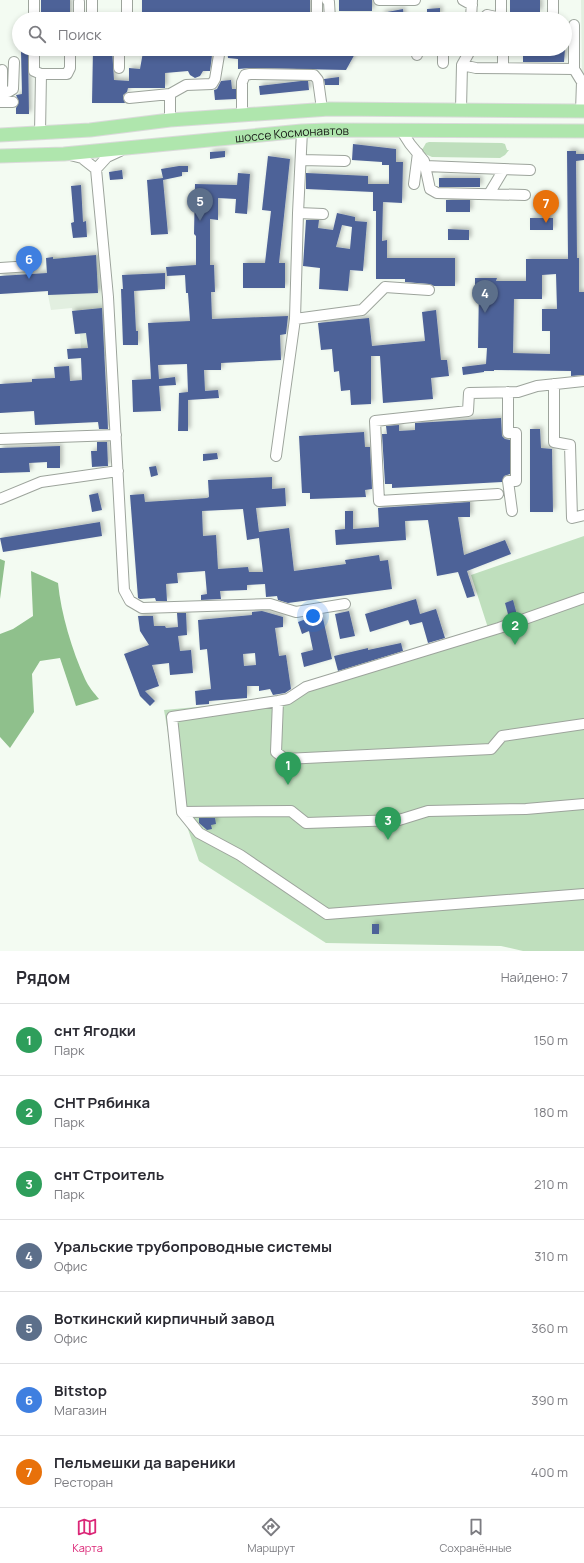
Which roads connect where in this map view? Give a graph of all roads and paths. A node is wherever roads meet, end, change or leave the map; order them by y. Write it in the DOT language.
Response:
graph roads {
  1 [pos="34,0"];
  2 [pos="92,0"];
  3 [pos="127,0"];
  4 [pos="317,0"];
  5 [pos="327,0"];
  6 [pos="378,0"];
  7 [pos="415,0"];
  8 [pos="501,0"];
  9 [pos="553,0"];
  10 [pos="79,2"];
  11 [pos="469,2"];
  12 [pos="34,12"];
  13 [pos="78,12"];
  14 [pos="92,12"];
  15 [pos="127,12"];
  16 [pos="317,12"];
  17 [pos="330,12"];
  18 [pos="470,12"];
  19 [pos="501,12"];
  20 [pos="553,12"];
  21 [pos="574,25"];
  22 [pos="34,56"];
  23 [pos="70,56"];
  24 [pos="119,56"];
  25 [pos="219,56"];
  26 [pos="443,56"];
  27 [pos="467,56"];
  28 [pos="503,56"];
  29 [pos="14,62"];
  30 [pos="443,63"];
  31 [pos="462,65"];
  32 [pos="119,68"];
  33 [pos="502,68"];
  34 [pos="574,68"];
  35 [pos="2,70"];
  36 [pos="41,74"];
  37 [pos="1,92"];
  38 [pos="170,94"];
  39 [pos="129,98"];
  40 [pos="0,102"];
  41 [pos="13,102"];
  42 [pos="461,109"];
  43 [pos="322,110"];
  44 [pos="583,111"];
  45 [pos="242,115"];
  46 [pos="170,120"];
  47 [pos="401,130"];
  48 [pos="302,131"];
  49 [pos="584,131"];
  50 [pos="40,133"];
  51 [pos="0,135"];
  52 [pos="126,148"];
  53 [pos="418,153"];
  54 [pos="64,154"];
  55 [pos="0,156"];
  56 [pos="301,160"];
  57 [pos="345,161"];
  58 [pos="425,166"];
  59 [pos="96,169"];
  60 [pos="504,169"];
  61 [pos="530,170"];
  62 [pos="414,184"];
  63 [pos="489,194"];
  64 [pos="525,195"];
  65 [pos="298,213"];
  66 [pos="323,214"];
  67 [pos="31,266"];
  68 [pos="0,268"];
  69 [pos="429,290"];
  70 [pos="295,319"];
  71 [pos="584,381"];
  72 [pos="554,384"];
  73 [pos="508,392"];
  74 [pos="116,435"];
  75 [pos="0,439"];
  76 [pos="276,456"];
  77 [pos="118,471"];
  78 [pos="498,494"];
  79 [pos="0,500"];
  80 [pos="512,511"];
  81 [pos="584,516"];
  82 [pos="584,598"];
  83 [pos="345,604"];
  84 [pos="278,702"];
  85 [pos="584,724"];
  86 [pos="584,804"];
  87 [pos="182,812"];
  88 [pos="584,894"];
  1 -- 12 [label="street"];
  2 -- 14 [label="street"];
  3 -- 15 [label="street"];
  4 -- 16 [label="street"];
  5 -- 17 [label="street"];
  6 -- 7 [label="street"];
  8 -- 19 [label="street"];
  9 -- 20 [label="street"];
  10 -- 13 [label="street"];
  11 -- 18 [label="street"];
  21 -- 34 [label="street"];
  22 -- 36 [label="street"];
  23 -- 36 [label="street"];
  24 -- 32 [label="street"];
  25 -- 38 [label="street"];
  26 -- 30 [label="street"];
  27 -- 31 [label="street"];
  28 -- 33 [label="street"];
  29 -- 37 [label="street"];
  31 -- 33 [label="street"];
  31 -- 42 [label="street"];
  33 -- 34 [label="street"];
  34 -- 44 [label="street"];
  35 -- 37 [label="street"];
  36 -- 50 [label="street"];
  38 -- 39 [label="street"];
  38 -- 46 [label="street"];
  40 -- 41 [label="street"];
  42 -- 43 [label="main road, шоссе Космонавтов"];
  42 -- 44 [label="main road, шоссе Космонавтов"];
  43 -- 45 [label="main road, шоссе Космонавтов"];
  43 -- 45 [label="street"];
  45 -- 46 [label="main road, шоссе Космонавтов"];
  46 -- 50 [label="main road, шоссе Космонавтов"];
  47 -- 48 [label="main road, шоссе Космонавтов"];
  47 -- 49 [label="main road, шоссе Космонавтов"];
  47 -- 53 [label="street"];
  48 -- 52 [label="main road, шоссе Космонавтов"];
  48 -- 56 [label="street"];
  50 -- 51 [label="main road, шоссе Космонавтов"];
  52 -- 54 [label="main road, шоссе Космонавтов"];
  52 -- 59 [label="street"];
  53 -- 58 [label="street"];
  53 -- 62 [label="street"];
  54 -- 55 [label="main road, шоссе Космонавтов"];
  54 -- 59 [label="street"];
  56 -- 57 [label="street"];
  56 -- 65 [label="street"];
  58 -- 60 [label="street"];
  58 -- 63 [label="street"];
  59 -- 74 [label="street"];
  60 -- 61 [label="street"];
  60 -- 63 [label="street"];
  63 -- 64 [label="street"];
  65 -- 66 [label="street"];
  65 -- 70 [label="street"];
  67 -- 68 [label="street"];
  69 -- 70 [label="street"];
  70 -- 76 [label="street"];
  71 -- 72 [label="street"];
  72 -- 73 [label="street"];
  72 -- 81 [label="street"];
  73 -- 78 [label="street"];
  73 -- 80 [label="street"];
  74 -- 75 [label="street"];
  74 -- 77 [label="street"];
  77 -- 79 [label="street"];
  77 -- 83 [label="street"];
  82 -- 84 [label="street"];
  84 -- 85 [label="street"];
  84 -- 87 [label="street"];
  86 -- 87 [label="street"];
  87 -- 88 [label="street"];
}
